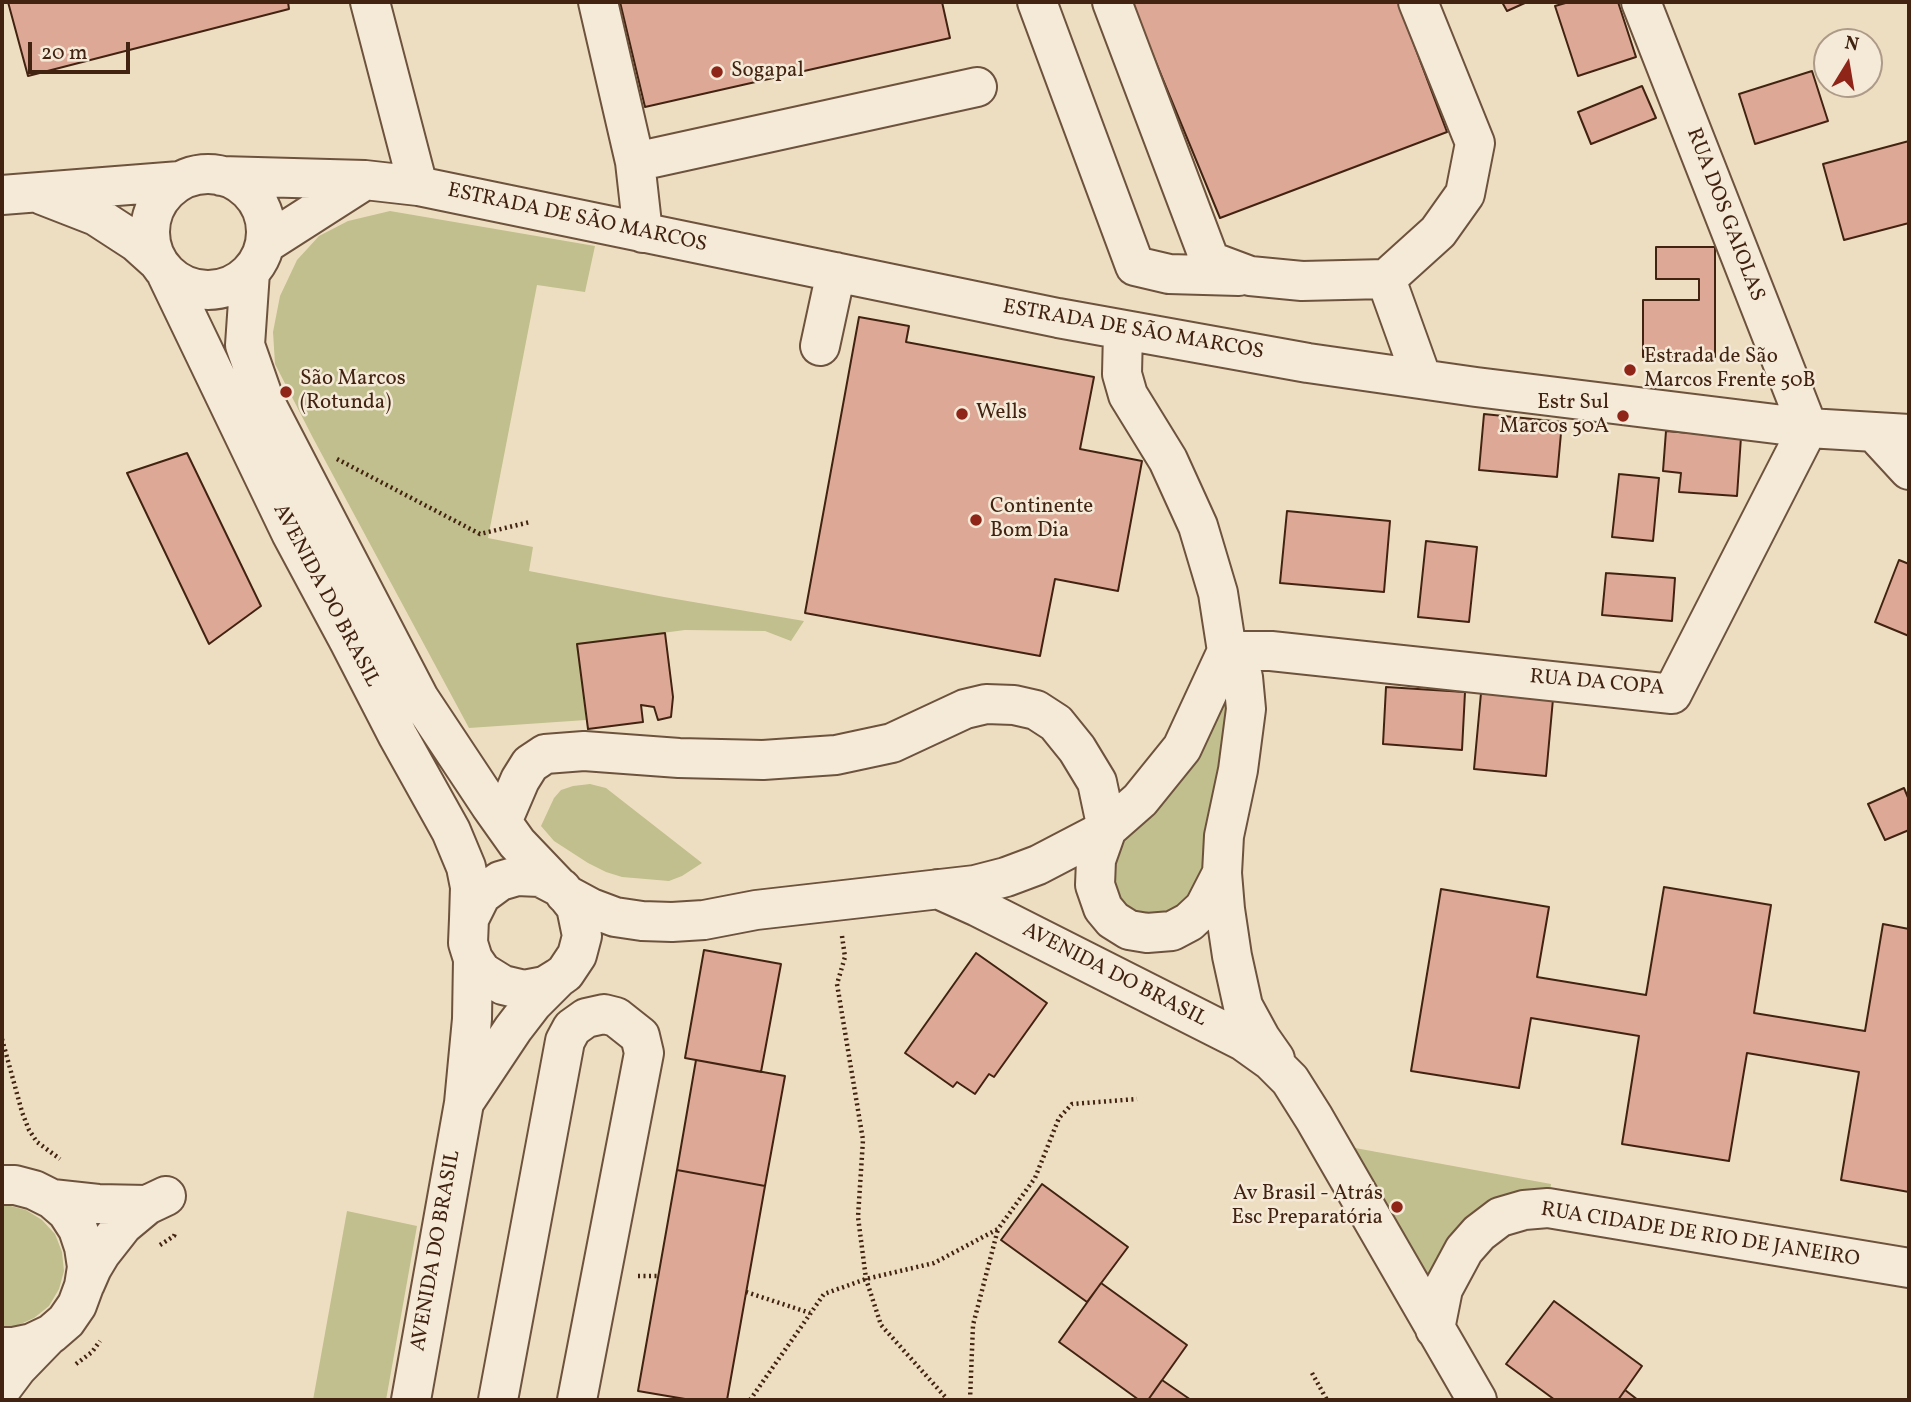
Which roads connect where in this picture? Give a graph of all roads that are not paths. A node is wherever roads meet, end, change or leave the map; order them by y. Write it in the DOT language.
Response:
graph roads {
  1 [pos="369,2"];
  2 [pos="598,2"];
  3 [pos="1037,2"];
  4 [pos="1112,2"];
  5 [pos="1419,2"];
  6 [pos="1641,2"];
  7 [pos="977,87"];
  8 [pos="635,162"];
  9 [pos="221,176"];
  10 [pos="365,180"];
  11 [pos="180,181"];
  12 [pos="418,186"];
  13 [pos="18,193"];
  14 [pos="643,233"];
  15 [pos="257,258"];
  16 [pos="162,267"];
  17 [pos="836,272"];
  18 [pos="1250,276"];
  19 [pos="1386,279"];
  20 [pos="1123,331"];
  21 [pos="820,346"];
  22 [pos="1422,379"];
  23 [pos="1808,428"];
  24 [pos="1892,433"];
  25 [pos="1909,470"];
  26 [pos="1227,651"];
  27 [pos="502,822"];
  28 [pos="1107,829"];
  29 [pos="1222,873"];
  30 [pos="938,889"];
  31 [pos="563,891"];
  32 [pos="468,919"];
  33 [pos="473,958"];
  34 [pos="558,978"];
  35 [pos="1290,1080"];
  36 [pos="464,1102"];
  37 [pos="2,1155"];
  38 [pos="29,1191"];
  39 [pos="1909,1268"];
  40 [pos="84,1286"];
  41 [pos="1435,1329"];
  42 [pos="51,1334"];
  43 [pos="2,1347"];
  44 [pos="2,1388"];
  45 [pos="411,1400"];
  46 [pos="498,1400"];
  47 [pos="577,1400"];
  48 [pos="1476,1400"];
  1 -- 12 [label="street"];
  2 -- 8 [label="street"];
  3 -- 18 [label="street"];
  4 -- 18 [label="street"];
  5 -- 19 [label="street"];
  6 -- 23 [label="street, RUA DOS GAIOLAS"];
  7 -- 8 [label="street"];
  8 -- 14 [label="street"];
  9 -- 10 [label="street, ESTRADA DE SÃO MARCOS"];
  9 -- 11 [label="street"];
  9 -- 15 [label="street"];
  10 -- 12 [label="street, ESTRADA DE SÃO MARCOS"];
  10 -- 15 [label="street"];
  11 -- 13 [label="street"];
  11 -- 16 [label="street"];
  12 -- 14 [label="street, ESTRADA DE SÃO MARCOS"];
  13 -- 16 [label="street"];
  14 -- 17 [label="street, ESTRADA DE SÃO MARCOS"];
  15 -- 16 [label="street"];
  15 -- 27 [label="street, AVENIDA DO BRASIL"];
  16 -- 32 [label="street, AVENIDA DO BRASIL"];
  17 -- 20 [label="street, ESTRADA DE SÃO MARCOS"];
  17 -- 21 [label="street"];
  18 -- 19 [label="street"];
  19 -- 22 [label="street"];
  20 -- 22 [label="street, ESTRADA DE SÃO MARCOS"];
  20 -- 26 [label="street"];
  22 -- 23 [label="street, ESTRADA DE SÃO MARCOS"];
  23 -- 24 [label="street, ESTRADA DE SÃO MARCOS"];
  23 -- 26 [label="street, RUA DA COPA"];
  24 -- 25 [label="street"];
  26 -- 28 [label="street"];
  26 -- 29 [label="street"];
  27 -- 28 [label="street"];
  27 -- 31 [label="street, AVENIDA DO BRASIL"];
  28 -- 29 [label="street"];
  28 -- 30 [label="street"];
  29 -- 35 [label="street"];
  30 -- 31 [label="street, AVENIDA DO BRASIL"];
  30 -- 35 [label="street, AVENIDA DO BRASIL"];
  31 -- 32 [label="street"];
  31 -- 34 [label="street"];
  32 -- 33 [label="street"];
  33 -- 34 [label="street"];
  33 -- 36 [label="street, AVENIDA DO BRASIL"];
  34 -- 36 [label="street"];
  35 -- 41 [label="street, AVENIDA DO BRASIL"];
  36 -- 45 [label="street, AVENIDA DO BRASIL"];
  37 -- 38 [label="street"];
  38 -- 40 [label="street"];
  38 -- 40 [label="street"];
  39 -- 41 [label="street, RUA CIDADE DE RIO DE JANEIRO"];
  40 -- 42 [label="street"];
  41 -- 48 [label="street, AVENIDA DO BRASIL"];
  42 -- 43 [label="street"];
  42 -- 44 [label="street"];
  46 -- 47 [label="street"];
}
